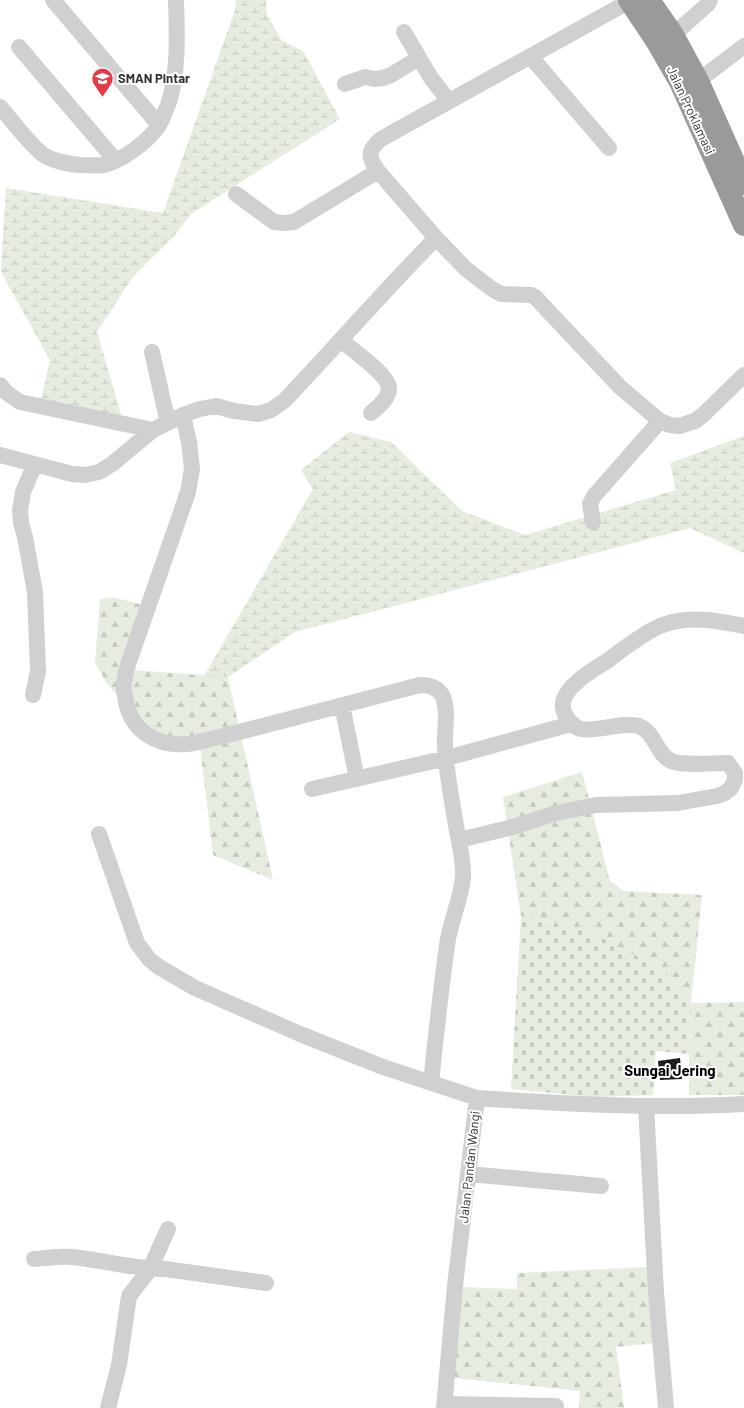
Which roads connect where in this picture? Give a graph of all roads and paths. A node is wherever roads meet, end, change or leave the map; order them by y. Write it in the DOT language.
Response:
graph roads {
  1 [pos="53,0"];
  2 [pos="176,0"];
  3 [pos="642,0"];
  4 [pos="710,0"];
  5 [pos="404,32"];
  6 [pos="673,34"];
  7 [pos="744,46"];
  8 [pos="19,47"];
  9 [pos="530,56"];
  10 [pos="419,58"];
  11 [pos="698,81"];
  12 [pos="345,84"];
  13 [pos="449,101"];
  14 [pos="0,107"];
  15 [pos="159,125"];
  16 [pos="609,148"];
  17 [pos="116,161"];
  18 [pos="378,171"];
  19 [pos="744,184"];
  20 [pos="236,194"];
  21 [pos="744,225"];
  22 [pos="436,238"];
  23 [pos="341,340"];
  24 [pos="152,352"];
  25 [pos="744,375"];
  26 [pos="0,385"];
  27 [pos="371,413"];
  28 [pos="183,415"];
  29 [pos="660,421"];
  30 [pos="168,423"];
  31 [pos="153,430"];
  32 [pos="0,455"];
  33 [pos="34,464"];
  34 [pos="593,522"];
  35 [pos="744,626"];
  36 [pos="33,695"];
  37 [pos="342,705"];
  38 [pos="572,724"];
  39 [pos="447,758"];
  40 [pos="736,762"];
  41 [pos="357,779"];
  42 [pos="312,789"];
  43 [pos="99,834"];
  44 [pos="459,840"];
  45 [pos="431,1083"];
  46 [pos="476,1098"];
  47 [pos="744,1104"];
  48 [pos="646,1106"];
  49 [pos="468,1174"];
  50 [pos="601,1186"];
  51 [pos="168,1229"];
  52 [pos="34,1259"];
  53 [pos="150,1269"];
  54 [pos="266,1283"];
  55 [pos="444,1406"];
  56 [pos="556,1406"];
  57 [pos="108,1408"];
  58 [pos="666,1408"];
  1 -- 15 [label="street"];
  2 -- 15 [label="street"];
  3 -- 6 [label="highway, Jalan Proklamasi"];
  3 -- 9 [label="street"];
  3 -- 21 [label="highway, Jalan Proklamasi"];
  4 -- 6 [label="street"];
  5 -- 10 [label="street"];
  6 -- 11 [label="highway, Jalan Proklamasi"];
  7 -- 11 [label="street"];
  8 -- 17 [label="street"];
  9 -- 13 [label="street"];
  9 -- 16 [label="street"];
  10 -- 12 [label="street"];
  10 -- 13 [label="street"];
  11 -- 19 [label="highway, Jalan Proklamasi"];
  13 -- 18 [label="street"];
  14 -- 17 [label="street"];
  15 -- 17 [label="street"];
  18 -- 20 [label="street"];
  18 -- 22 [label="street"];
  22 -- 23 [label="street"];
  22 -- 29 [label="street"];
  23 -- 27 [label="street"];
  23 -- 28 [label="street"];
  24 -- 30 [label="street"];
  25 -- 29 [label="street"];
  26 -- 31 [label="street"];
  28 -- 30 [label="street"];
  28 -- 37 [label="street"];
  29 -- 34 [label="street"];
  30 -- 31 [label="street"];
  31 -- 33 [label="street"];
  32 -- 33 [label="street"];
  33 -- 36 [label="street"];
  35 -- 38 [label="street"];
  37 -- 39 [label="street"];
  37 -- 41 [label="street"];
  38 -- 39 [label="street"];
  38 -- 40 [label="street"];
  39 -- 41 [label="street"];
  39 -- 44 [label="street"];
  40 -- 44 [label="street"];
  41 -- 42 [label="street"];
  43 -- 45 [label="street"];
  44 -- 45 [label="street"];
  45 -- 46 [label="street"];
  46 -- 48 [label="street, Jalan Pandan Wangi"];
  46 -- 49 [label="street, Jalan Pandan Wangi"];
  47 -- 48 [label="street, Jalan Pandan Wangi"];
  48 -- 58 [label="street"];
  49 -- 50 [label="street"];
  49 -- 55 [label="street, Jalan Pandan Wangi"];
  51 -- 53 [label="street"];
  52 -- 53 [label="street"];
  53 -- 54 [label="street"];
  53 -- 57 [label="street"];
  55 -- 56 [label="street"];
}
